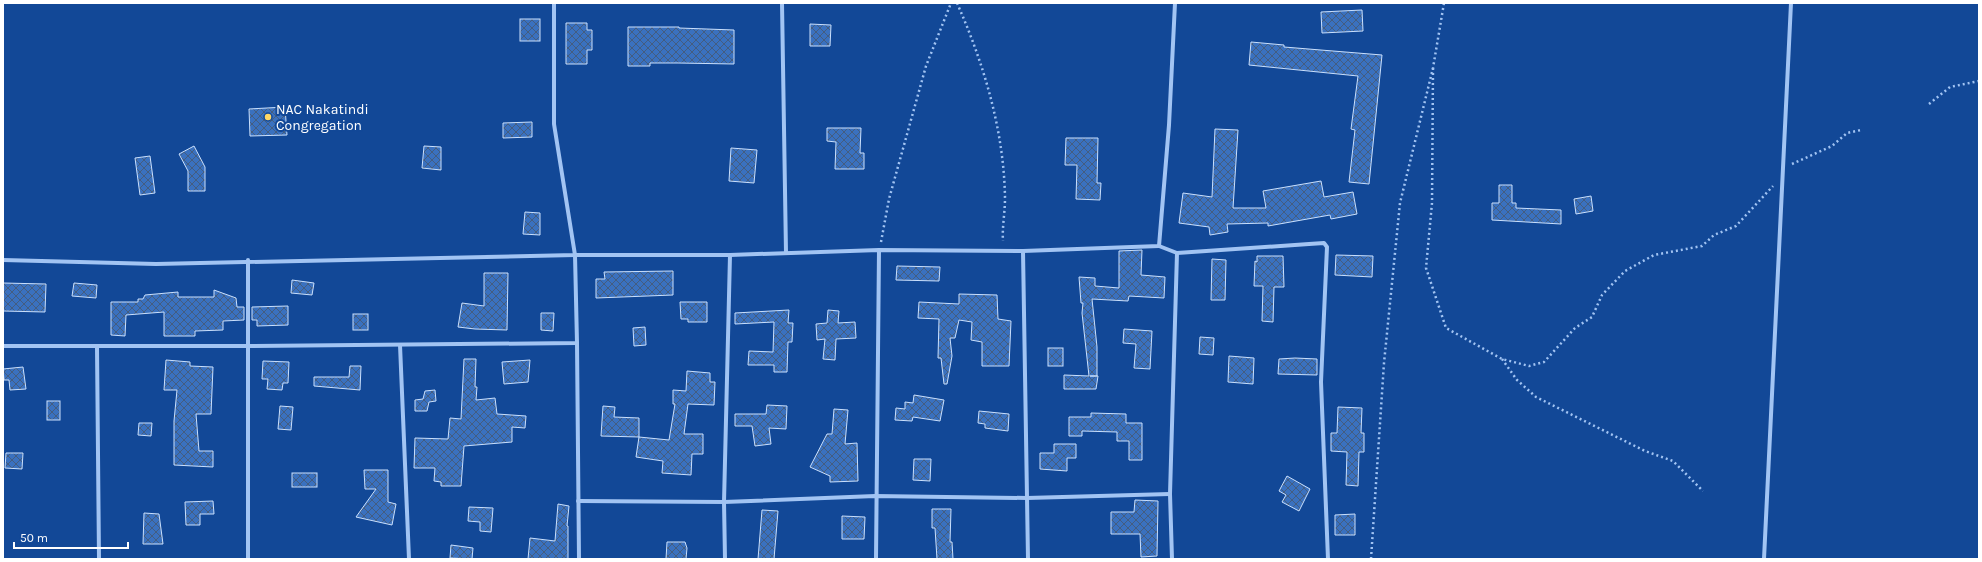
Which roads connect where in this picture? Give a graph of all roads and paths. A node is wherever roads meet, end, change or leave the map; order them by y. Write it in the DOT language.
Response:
graph roads {
  1 [pos="554,3"];
  2 [pos="782,3"];
  3 [pos="951,3"];
  4 [pos="957,3"];
  5 [pos="1175,3"];
  6 [pos="1444,3"];
  7 [pos="1792,3"];
  8 [pos="1433,68"];
  9 [pos="1979,81"];
  10 [pos="1929,104"];
  11 [pos="1860,130"];
  12 [pos="1783,173"];
  13 [pos="1159,246"];
  14 [pos="1003,249"];
  15 [pos="879,250"];
  16 [pos="1023,251"];
  17 [pos="786,253"];
  18 [pos="1178,253"];
  19 [pos="575,255"];
  20 [pos="730,255"];
  21 [pos="3,260"];
  22 [pos="248,260"];
  23 [pos="577,343"];
  24 [pos="400,345"];
  25 [pos="3,346"];
  26 [pos="248,346"];
  27 [pos="97,347"];
  28 [pos="1502,359"];
  29 [pos="1703,491"];
  30 [pos="1170,494"];
  31 [pos="875,496"];
  32 [pos="1027,498"];
  33 [pos="578,501"];
  34 [pos="724,502"];
  35 [pos="99,559"];
  36 [pos="248,559"];
  37 [pos="409,559"];
  38 [pos="579,559"];
  39 [pos="725,559"];
  40 [pos="876,559"];
  41 [pos="1028,559"];
  42 [pos="1172,559"];
  43 [pos="1328,559"];
  44 [pos="1371,559"];
  45 [pos="1764,559"];
  1 -- 19 [label="street"];
  2 -- 17 [label="street"];
  3 -- 15 [label="path"];
  4 -- 14 [label="path"];
  5 -- 13 [label="street"];
  6 -- 8 [label="path"];
  7 -- 12 [label="street"];
  8 -- 28 [label="path"];
  8 -- 44 [label="path"];
  9 -- 10 [label="path"];
  11 -- 12 [label="path"];
  12 -- 28 [label="path"];
  12 -- 45 [label="street"];
  13 -- 16 [label="street"];
  13 -- 18 [label="street"];
  14 -- 15 [label="street"];
  14 -- 16 [label="street"];
  15 -- 17 [label="street"];
  15 -- 31 [label="street"];
  16 -- 32 [label="street"];
  17 -- 20 [label="street"];
  18 -- 30 [label="street"];
  18 -- 43 [label="street"];
  19 -- 20 [label="street"];
  19 -- 22 [label="street"];
  19 -- 23 [label="street"];
  20 -- 34 [label="street"];
  21 -- 22 [label="street"];
  22 -- 26 [label="street"];
  23 -- 24 [label="street"];
  23 -- 33 [label="street"];
  24 -- 26 [label="street"];
  24 -- 37 [label="street"];
  25 -- 27 [label="street"];
  26 -- 27 [label="street"];
  26 -- 36 [label="street"];
  27 -- 35 [label="street"];
  28 -- 29 [label="path"];
  30 -- 32 [label="street"];
  30 -- 42 [label="street"];
  31 -- 32 [label="street"];
  31 -- 34 [label="street"];
  31 -- 40 [label="street"];
  32 -- 41 [label="street"];
  33 -- 34 [label="street"];
  33 -- 38 [label="street"];
  34 -- 39 [label="street"];
}
